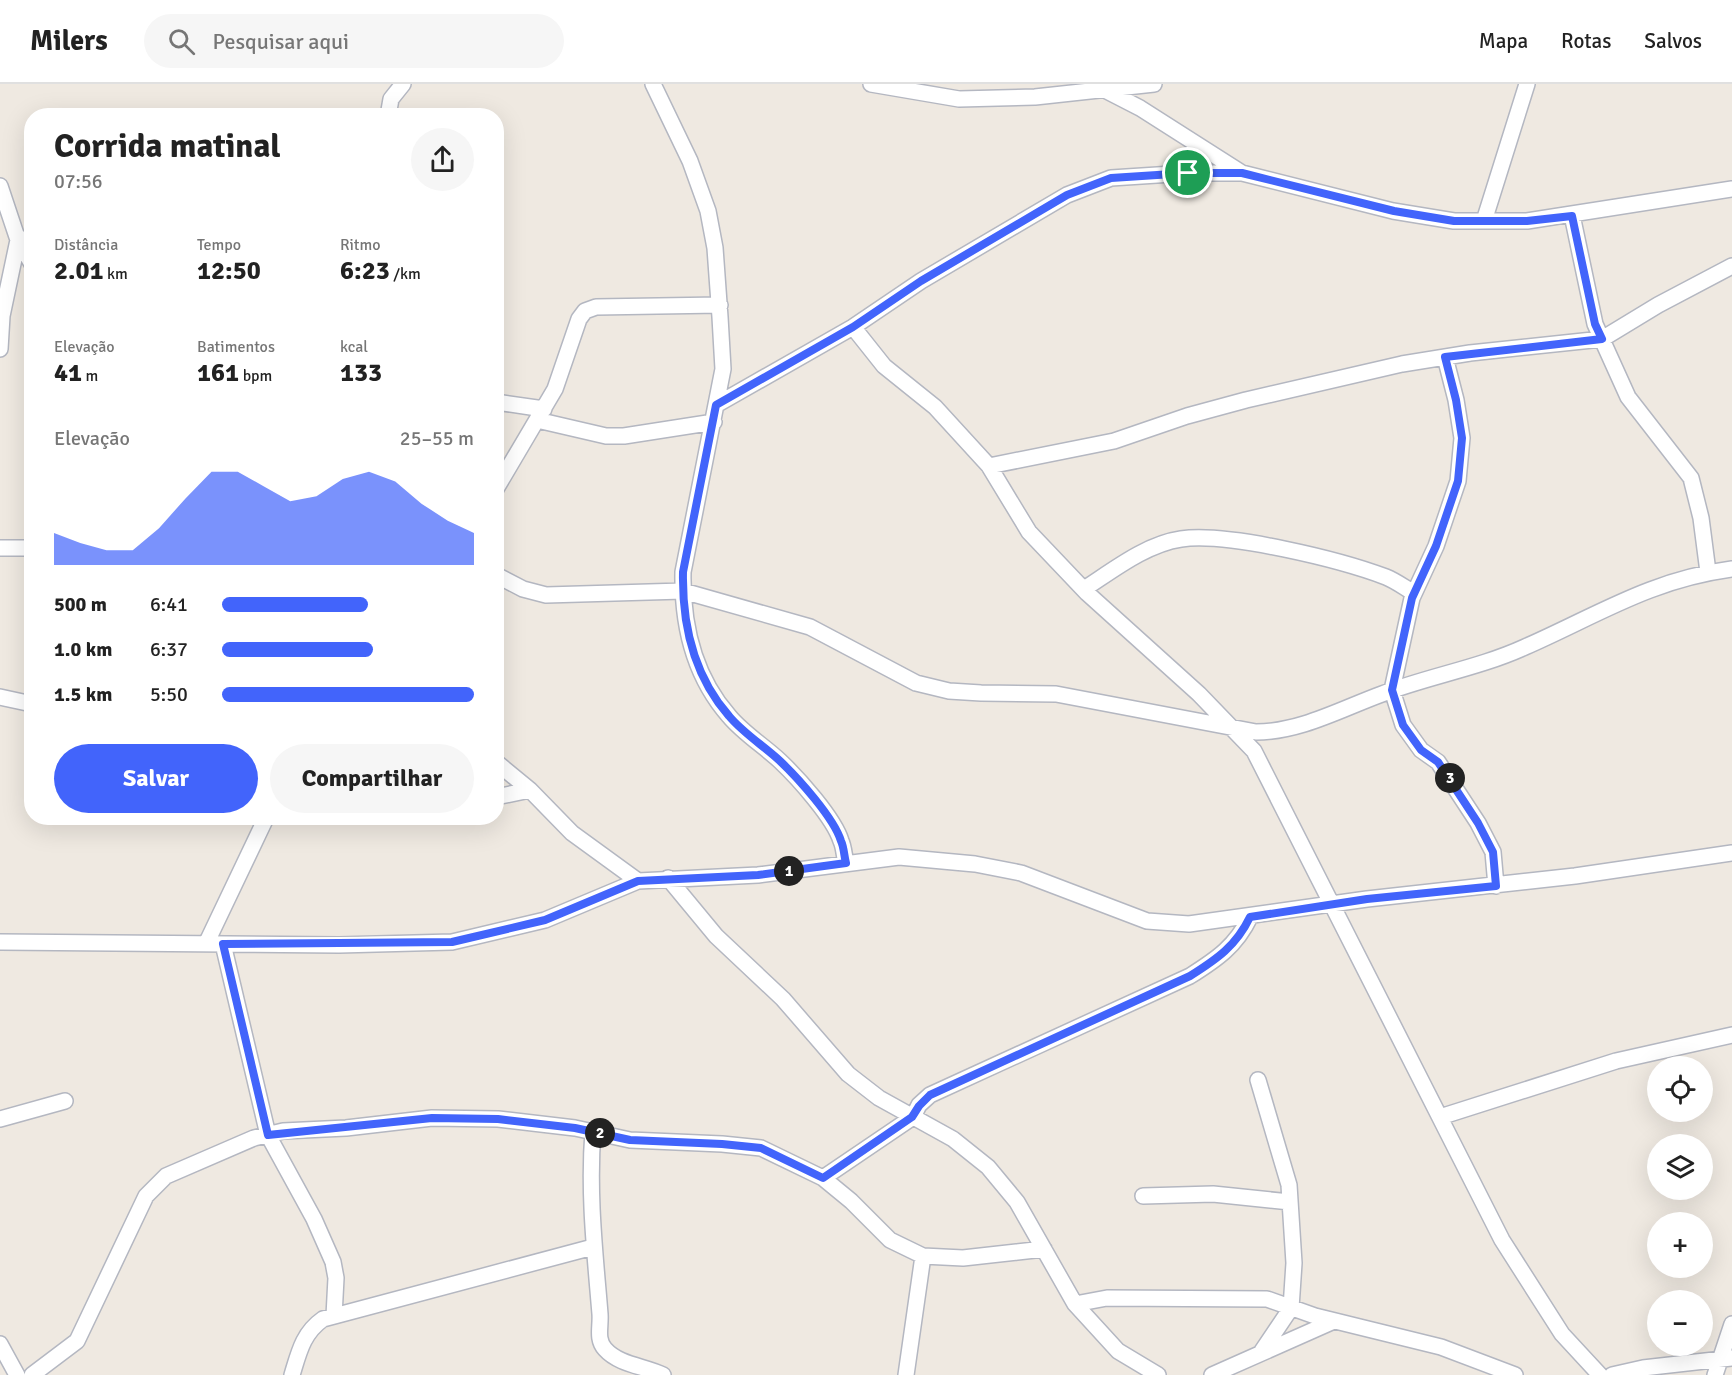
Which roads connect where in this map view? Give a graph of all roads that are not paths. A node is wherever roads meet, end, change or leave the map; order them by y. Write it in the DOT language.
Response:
graph roads {
  1 [pos="403,84"];
  2 [pos="871,84"];
  3 [pos="1154,84"];
  4 [pos="1527,84"];
  5 [pos="1145,85"];
  6 [pos="656,86"];
  7 [pos="1105,90"];
  8 [pos="389,108"];
  9 [pos="1140,108"];
  10 [pos="1199,146"];
  11 [pos="1188,173"];
  12 [pos="1242,173"];
  13 [pos="0,186"];
  14 [pos="1732,189"];
  15 [pos="1572,216"];
  16 [pos="1484,221"];
  17 [pos="24,237"];
  18 [pos="24,242"];
  19 [pos="1732,266"];
  20 [pos="720,305"];
  21 [pos="1,316"];
  22 [pos="853,327"];
  23 [pos="1602,339"];
  24 [pos="0,349"];
  25 [pos="1445,357"];
  26 [pos="504,404"];
  27 [pos="716,405"];
  28 [pos="541,414"];
  29 [pos="714,422"];
  30 [pos="989,466"];
  31 [pos="504,476"];
  32 [pos="0,548"];
  33 [pos="24,548"];
  34 [pos="1732,569"];
  35 [pos="1708,572"];
  36 [pos="504,579"];
  37 [pos="1084,589"];
  38 [pos="682,591"];
  39 [pos="1414,593"];
  40 [pos="1392,690"];
  41 [pos="0,697"];
  42 [pos="24,702"];
  43 [pos="1234,729"];
  44 [pos="504,769"];
  45 [pos="530,790"];
  46 [pos="504,795"];
  47 [pos="263,825"];
  48 [pos="1732,853"];
  49 [pos="846,863"];
  50 [pos="668,878"];
  51 [pos="638,881"];
  52 [pos="1496,886"];
  53 [pos="1332,904"];
  54 [pos="1250,917"];
  55 [pos="0,942"];
  56 [pos="206,944"];
  57 [pos="223,944"];
  58 [pos="1732,1035"];
  59 [pos="1258,1080"];
  60 [pos="65,1101"];
  61 [pos="912,1117"];
  62 [pos="1440,1117"];
  63 [pos="0,1119"];
  64 [pos="593,1131"];
  65 [pos="268,1135"];
  66 [pos="823,1178"];
  67 [pos="1143,1196"];
  68 [pos="1290,1202"];
  69 [pos="593,1247"];
  70 [pos="1044,1249"];
  71 [pos="923,1256"];
  72 [pos="1075,1304"];
  73 [pos="1291,1308"];
  74 [pos="334,1316"];
  75 [pos="1334,1321"];
  76 [pos="1732,1324"];
  77 [pos="0,1344"];
  78 [pos="1262,1351"];
  79 [pos="1726,1358"];
  80 [pos="1497,1373"];
  81 [pos="17,1375"];
  82 [pos="32,1375"];
  83 [pos="292,1375"];
  84 [pos="663,1375"];
  85 [pos="906,1375"];
  86 [pos="1158,1375"];
  87 [pos="1212,1375"];
  88 [pos="1515,1375"];
  89 [pos="1600,1375"];
  90 [pos="1612,1375"];
  91 [pos="1715,1375"];
  1 -- 8 [label="street"];
  2 -- 7 [label="street"];
  3 -- 5 [label="street"];
  4 -- 16 [label="street"];
  5 -- 7 [label="street"];
  5 -- 9 [label="street"];
  6 -- 20 [label="street"];
  7 -- 9 [label="street"];
  9 -- 10 [label="street"];
  10 -- 11 [label="street"];
  10 -- 12 [label="street"];
  11 -- 12 [label="street"];
  11 -- 22 [label="street"];
  12 -- 16 [label="street"];
  13 -- 17 [label="street"];
  14 -- 15 [label="street"];
  15 -- 16 [label="street"];
  15 -- 23 [label="street"];
  18 -- 21 [label="street"];
  19 -- 23 [label="street"];
  20 -- 27 [label="street"];
  20 -- 28 [label="street"];
  21 -- 24 [label="street"];
  22 -- 27 [label="street"];
  22 -- 30 [label="street"];
  23 -- 25 [label="street"];
  23 -- 35 [label="street"];
  25 -- 30 [label="street"];
  25 -- 39 [label="street"];
  26 -- 28 [label="street"];
  27 -- 29 [label="street"];
  28 -- 29 [label="street"];
  28 -- 31 [label="street"];
  29 -- 38 [label="street"];
  30 -- 37 [label="street"];
  32 -- 33 [label="street"];
  34 -- 35 [label="street"];
  35 -- 40 [label="street"];
  36 -- 38 [label="street"];
  37 -- 39 [label="street"];
  37 -- 43 [label="street"];
  38 -- 43 [label="street"];
  38 -- 49 [label="street"];
  39 -- 40 [label="street"];
  40 -- 43 [label="street"];
  40 -- 52 [label="street"];
  41 -- 42 [label="street"];
  43 -- 53 [label="street"];
  44 -- 45 [label="street"];
  45 -- 46 [label="street"];
  45 -- 51 [label="street"];
  47 -- 56 [label="street"];
  48 -- 52 [label="street"];
  49 -- 50 [label="street"];
  49 -- 54 [label="street"];
  50 -- 51 [label="street"];
  50 -- 61 [label="street"];
  51 -- 57 [label="street"];
  52 -- 53 [label="street"];
  53 -- 54 [label="street"];
  53 -- 62 [label="street"];
  54 -- 61 [label="street"];
  55 -- 56 [label="street"];
  56 -- 57 [label="street"];
  57 -- 65 [label="street"];
  58 -- 62 [label="street"];
  59 -- 68 [label="street"];
  60 -- 63 [label="street"];
  61 -- 66 [label="street"];
  61 -- 70 [label="street"];
  62 -- 89 [label="street"];
  64 -- 65 [label="street"];
  64 -- 66 [label="street"];
  64 -- 69 [label="street"];
  65 -- 74 [label="street"];
  65 -- 82 [label="street"];
  66 -- 71 [label="street"];
  67 -- 68 [label="street"];
  68 -- 73 [label="street"];
  69 -- 74 [label="street"];
  69 -- 84 [label="street"];
  70 -- 71 [label="street"];
  70 -- 72 [label="street"];
  71 -- 85 [label="street"];
  72 -- 73 [label="street"];
  72 -- 86 [label="street"];
  73 -- 75 [label="street"];
  73 -- 78 [label="street"];
  74 -- 83 [label="street"];
  75 -- 78 [label="street"];
  75 -- 80 [label="street"];
  76 -- 79 [label="street"];
  77 -- 81 [label="street"];
  78 -- 87 [label="street"];
  79 -- 90 [label="street"];
  79 -- 91 [label="street"];
  80 -- 88 [label="street"];
}
